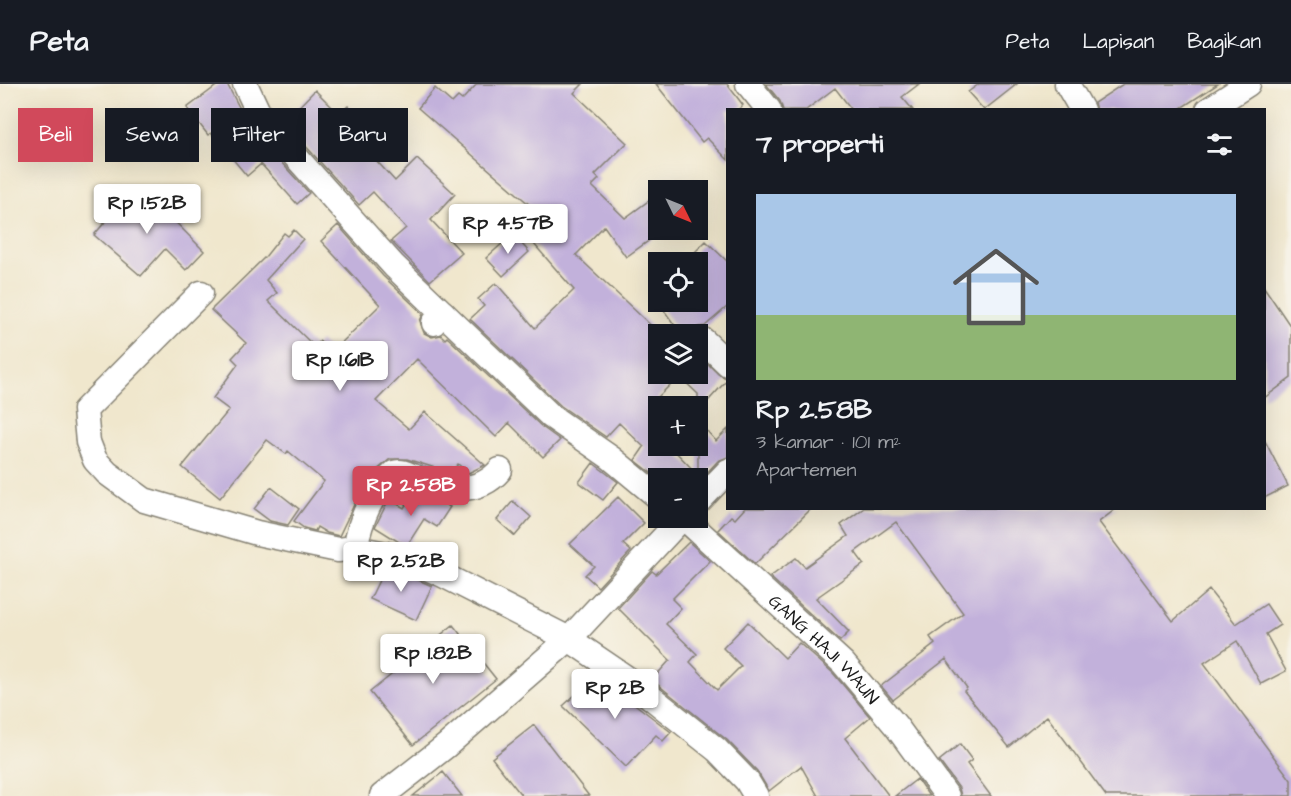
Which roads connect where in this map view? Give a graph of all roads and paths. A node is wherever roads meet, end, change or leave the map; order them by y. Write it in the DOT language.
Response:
graph roads {
  1 [pos="245,84"];
  2 [pos="748,84"];
  3 [pos="1066,84"];
  4 [pos="1248,84"];
  5 [pos="767,108"];
  6 [pos="1081,108"];
  7 [pos="1211,108"];
  8 [pos="201,293"];
  9 [pos="708,344"];
  10 [pos="726,362"];
  11 [pos="500,470"];
  12 [pos="726,473"];
  13 [pos="648,489"];
  14 [pos="708,492"];
  15 [pos="674,528"];
  16 [pos="694,528"];
  17 [pos="355,548"];
  18 [pos="570,639"];
  19 [pos="382,796"];
  20 [pos="756,796"];
  21 [pos="947,796"];
  1 -- 13 [label="street"];
  2 -- 5 [label="street"];
  3 -- 6 [label="street"];
  4 -- 7 [label="street"];
  8 -- 17 [label="street"];
  9 -- 10 [label="street"];
  11 -- 17 [label="street"];
  12 -- 14 [label="street"];
  15 -- 18 [label="street"];
  16 -- 21 [label="street, GANG HAJI WAUN"];
  17 -- 18 [label="street"];
  18 -- 19 [label="street"];
  18 -- 20 [label="street"];
}
